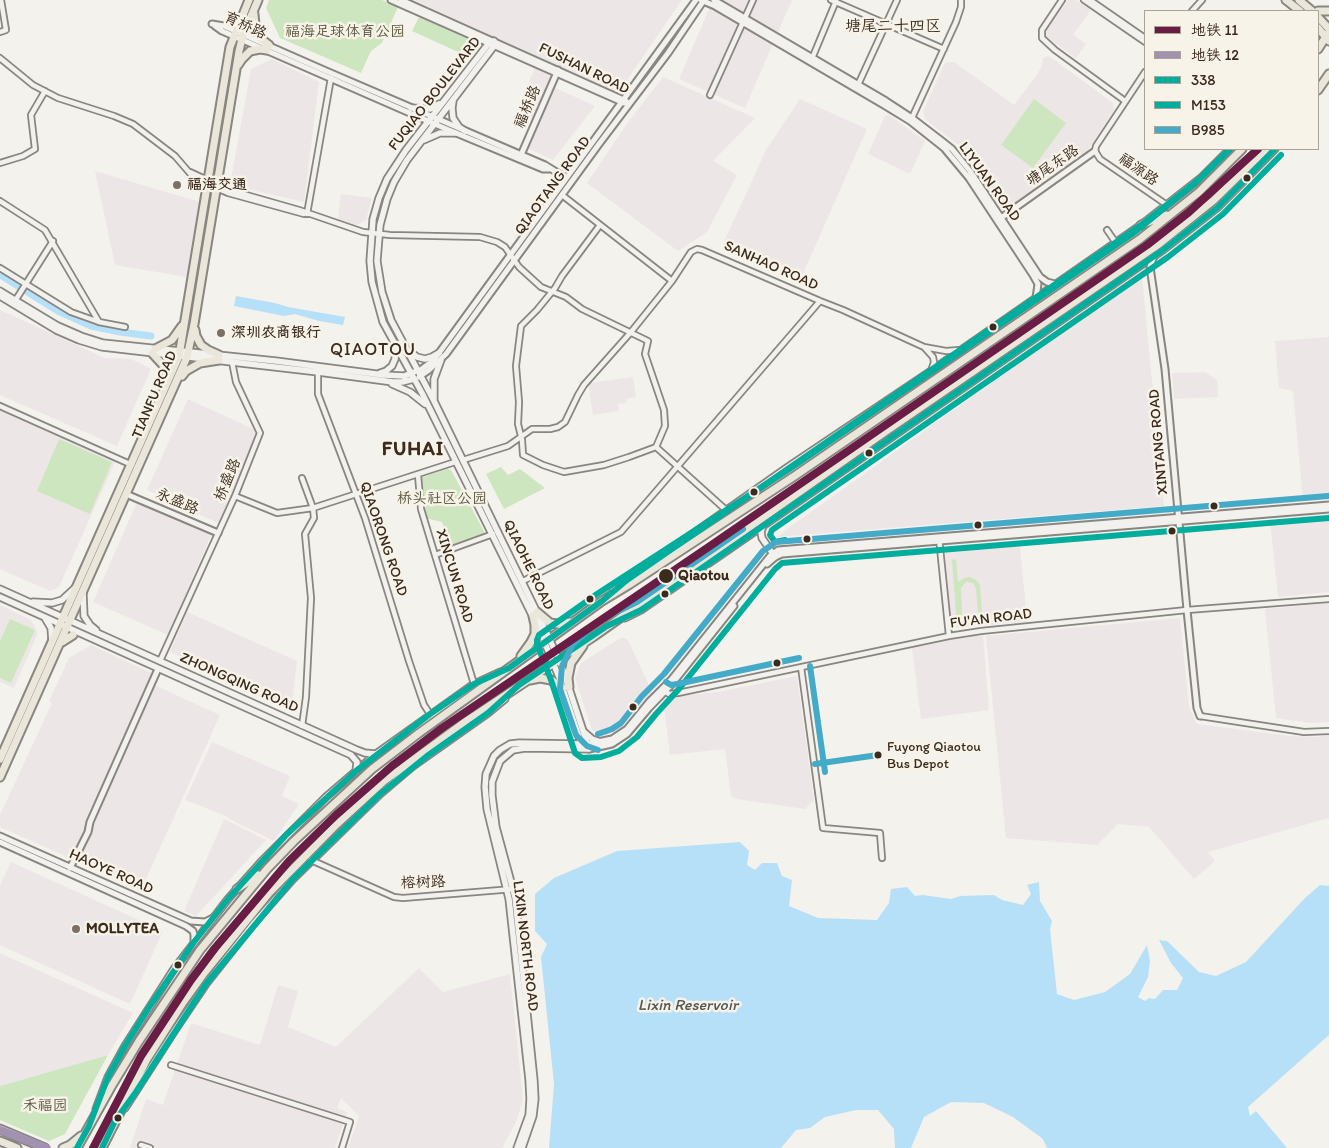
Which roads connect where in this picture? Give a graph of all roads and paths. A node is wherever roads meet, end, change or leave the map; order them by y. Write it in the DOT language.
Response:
graph roads {
  1 [pos="1,0"];
  2 [pos="249,0"];
  3 [pos="391,0"];
  4 [pos="401,0"];
  5 [pos="696,0"];
  6 [pos="703,0"];
  7 [pos="714,0"];
  8 [pos="753,0"];
  9 [pos="897,0"];
  10 [pos="961,0"];
  11 [pos="1062,0"];
  12 [pos="1084,0"];
  13 [pos="1090,0"];
  14 [pos="1202,0"];
  15 [pos="1287,0"];
  16 [pos="1299,0"];
  17 [pos="835,1"];
  18 [pos="257,3"];
  19 [pos="1310,9"];
  20 [pos="1193,10"];
  21 [pos="1299,10"];
  22 [pos="1319,18"];
  23 [pos="744,20"];
  24 [pos="886,24"];
  25 [pos="0,32"];
  26 [pos="235,33"];
  27 [pos="1328,35"];
  28 [pos="243,37"];
  29 [pos="1144,37"];
  30 [pos="1144,41"];
  31 [pos="492,43"];
  32 [pos="268,48"];
  33 [pos="1319,48"];
  34 [pos="944,49"];
  35 [pos="0,58"];
  36 [pos="811,60"];
  37 [pos="236,70"];
  38 [pos="557,72"];
  39 [pos="1144,73"];
  40 [pos="1329,74"];
  41 [pos="331,78"];
  42 [pos="1329,79"];
  43 [pos="857,87"];
  44 [pos="1319,88"];
  45 [pos="45,91"];
  46 [pos="710,95"];
  47 [pos="456,96"];
  48 [pos="623,101"];
  49 [pos="1125,101"];
  50 [pos="443,102"];
  51 [pos="630,105"];
  52 [pos="411,108"];
  53 [pos="430,119"];
  54 [pos="911,120"];
  55 [pos="436,122"];
  56 [pos="465,131"];
  57 [pos="454,132"];
  58 [pos="420,143"];
  59 [pos="1229,150"];
  60 [pos="1241,150"];
  61 [pos="1265,150"];
  62 [pos="1274,150"];
  63 [pos="1095,152"];
  64 [pos="521,155"];
  65 [pos="401,156"];
  66 [pos="407,160"];
  67 [pos="0,163"];
  68 [pos="550,169"];
  69 [pos="566,178"];
  70 [pos="207,182"];
  71 [pos="217,186"];
  72 [pos="562,195"];
  73 [pos="0,202"];
  74 [pos="1167,205"];
  75 [pos="1176,211"];
  76 [pos="307,214"];
  77 [pos="1001,218"];
  78 [pos="600,225"];
  79 [pos="1141,225"];
  80 [pos="1107,230"];
  81 [pos="375,233"];
  82 [pos="53,241"];
  83 [pos="1116,243"];
  84 [pos="510,255"];
  85 [pos="1155,256"];
  86 [pos="514,261"];
  87 [pos="0,268"];
  88 [pos="672,281"];
  89 [pos="1056,284"];
  90 [pos="25,285"];
  91 [pos="0,291"];
  92 [pos="551,292"];
  93 [pos="0,296"];
  94 [pos="1036,298"];
  95 [pos="820,301"];
  96 [pos="14,302"];
  97 [pos="184,321"];
  98 [pos="99,322"];
  99 [pos="194,324"];
  100 [pos="125,327"];
  101 [pos="395,328"];
  102 [pos="388,332"];
  103 [pos="631,332"];
  104 [pos="396,345"];
  105 [pos="924,347"];
  106 [pos="963,349"];
  107 [pos="153,351"];
  108 [pos="408,351"];
  109 [pos="439,353"];
  110 [pos="180,354"];
  111 [pos="188,354"];
  112 [pos="219,357"];
  113 [pos="441,360"];
  114 [pos="232,362"];
  115 [pos="931,371"];
  116 [pos="318,372"];
  117 [pos="420,373"];
  118 [pos="375,374"];
  119 [pos="413,376"];
  120 [pos="177,382"];
  121 [pos="383,382"];
  122 [pos="166,386"];
  123 [pos="434,401"];
  124 [pos="0,406"];
  125 [pos="427,406"];
  126 [pos="444,420"];
  127 [pos="436,424"];
  128 [pos="521,437"];
  129 [pos="656,446"];
  130 [pos="463,460"];
  131 [pos="455,462"];
  132 [pos="677,465"];
  133 [pos="135,466"];
  134 [pos="418,475"];
  135 [pos="302,478"];
  136 [pos="126,494"];
  137 [pos="355,494"];
  138 [pos="235,496"];
  139 [pos="1329,505"];
  140 [pos="313,508"];
  141 [pos="726,510"];
  142 [pos="1329,510"];
  143 [pos="1178,520"];
  144 [pos="765,524"];
  145 [pos="218,533"];
  146 [pos="493,534"];
  147 [pos="748,536"];
  148 [pos="939,539"];
  149 [pos="435,555"];
  150 [pos="772,556"];
  151 [pos="523,581"];
  152 [pos="0,589"];
  153 [pos="80,589"];
  154 [pos="0,596"];
  155 [pos="1329,599"];
  156 [pos="602,601"];
  157 [pos="29,602"];
  158 [pos="1187,610"];
  159 [pos="535,614"];
  160 [pos="42,616"];
  161 [pos="63,616"];
  162 [pos="575,621"];
  163 [pos="59,624"];
  164 [pos="69,624"];
  165 [pos="608,626"];
  166 [pos="73,635"];
  167 [pos="104,636"];
  168 [pos="593,636"];
  169 [pos="949,636"];
  170 [pos="89,638"];
  171 [pos="547,640"];
  172 [pos="55,645"];
  173 [pos="160,661"];
  174 [pos="556,661"];
  175 [pos="512,665"];
  176 [pos="802,667"];
  177 [pos="158,669"];
  178 [pos="527,680"];
  179 [pos="474,684"];
  180 [pos="519,686"];
  181 [pos="566,687"];
  182 [pos="663,690"];
  183 [pos="430,714"];
  184 [pos="1200,716"];
  185 [pos="302,726"];
  186 [pos="576,728"];
  187 [pos="583,730"];
  188 [pos="1329,731"];
  189 [pos="328,741"];
  190 [pos="601,742"];
  191 [pos="567,744"];
  192 [pos="585,747"];
  193 [pos="376,754"];
  194 [pos="0,759"];
  195 [pos="356,771"];
  196 [pos="0,777"];
  197 [pos="0,836"];
  198 [pos="0,842"];
  199 [pos="882,858"];
  200 [pos="311,860"];
  201 [pos="70,868"];
  202 [pos="267,869"];
  203 [pos="237,889"];
  204 [pos="510,890"];
  205 [pos="213,918"];
  206 [pos="194,942"];
  207 [pos="171,1065"];
  208 [pos="115,1121"];
  209 [pos="89,1126"];
  210 [pos="0,1129"];
  211 [pos="25,1140"];
  212 [pos="0,1141"];
  213 [pos="141,1145"];
  214 [pos="17,1148"];
  215 [pos="21,1148"];
  216 [pos="45,1148"];
  217 [pos="63,1148"];
  218 [pos="77,1148"];
  219 [pos="102,1148"];
  220 [pos="108,1148"];
  221 [pos="150,1148"];
  222 [pos="342,1148"];
  223 [pos="517,1148"];
  224 [pos="522,1148"];
  1 -- 25 [label="street"];
  2 -- 26 [label="main road, TIANFU ROAD"];
  3 -- 31 [label="street, FUSHAN ROAD"];
  4 -- 31 [label="street, FUSHAN ROAD"];
  5 -- 48 [label="street, QIAOTANG ROAD"];
  6 -- 23 [label="street"];
  6 -- 51 [label="street, QIAOTANG ROAD"];
  7 -- 23 [label="street"];
  8 -- 23 [label="street"];
  9 -- 24 [label="street"];
  10 -- 34 [label="street"];
  11 -- 49 [label="street"];
  12 -- 30 [label="street"];
  13 -- 29 [label="street"];
  14 -- 20 [label="street"];
  15 -- 21 [label="main road"];
  16 -- 19 [label="main road"];
  17 -- 24 [label="street"];
  17 -- 36 [label="street"];
  18 -- 28 [label="main road, TIANFU ROAD"];
  18 -- 32 [label="main road"];
  22 -- 27 [label="main road"];
  23 -- 36 [label="street, LIYUAN ROAD"];
  23 -- 46 [label="street"];
  24 -- 34 [label="street"];
  24 -- 43 [label="street"];
  26 -- 28 [label="street, 育桥路"];
  26 -- 70 [label="main road, TIANFU ROAD"];
  27 -- 33 [label="main road"];
  28 -- 32 [label="street, 育桥路"];
  28 -- 37 [label="main road, TIANFU ROAD"];
  31 -- 38 [label="street, FUSHAN ROAD"];
  31 -- 47 [label="main road, FUQIAO BOULEVARD"];
  31 -- 50 [label="main road, FUQIAO BOULEVARD"];
  32 -- 37 [label="main road"];
  32 -- 41 [label="street, 育桥路"];
  32 -- 52 [label="street, 育桥路"];
  34 -- 54 [label="street"];
  35 -- 45 [label="street"];
  36 -- 43 [label="street, LIYUAN ROAD"];
  37 -- 71 [label="main road, TIANFU ROAD"];
  38 -- 48 [label="street, FUSHAN ROAD"];
  38 -- 64 [label="street, 福桥路"];
  39 -- 49 [label="street, 塘尾东路"];
  40 -- 44 [label="main road"];
  41 -- 53 [label="street, 育桥路"];
  41 -- 76 [label="street"];
  42 -- 44 [label="main road"];
  43 -- 54 [label="street, LIYUAN ROAD"];
  45 -- 67 [label="street"];
  45 -- 70 [label="street"];
  47 -- 55 [label="main road, FUQIAO BOULEVARD"];
  47 -- 56 [label="main road"];
  48 -- 51 [label="street, FUSHAN ROAD"];
  48 -- 69 [label="street, QIAOTANG ROAD"];
  49 -- 63 [label="street, 塘尾东路"];
  50 -- 52 [label="main road"];
  50 -- 53 [label="main road, FUQIAO BOULEVARD"];
  51 -- 72 [label="street, QIAOTANG ROAD"];
  52 -- 53 [label="street, 育桥路"];
  53 -- 55 [label="street, 育桥路"];
  53 -- 65 [label="main road, FUQIAO BOULEVARD"];
  54 -- 77 [label="street, LIYUAN ROAD"];
  54 -- 94 [label="street, LIYUAN ROAD"];
  55 -- 56 [label="street, 育桥路"];
  55 -- 57 [label="street, 育桥路"];
  55 -- 58 [label="main road, FUQIAO BOULEVARD"];
  56 -- 64 [label="street, 育桥路"];
  57 -- 58 [label="main road"];
  57 -- 68 [label="street, 育桥路"];
  58 -- 66 [label="main road, FUQIAO BOULEVARD"];
  59 -- 74 [label="main road"];
  60 -- 75 [label="main road"];
  61 -- 165 [label="main road"];
  62 -- 85 [label="main road"];
  63 -- 74 [label="street, 福源路"];
  63 -- 77 [label="street, 塘尾东路"];
  64 -- 68 [label="street, 育桥路"];
  65 -- 66 [label="street"];
  65 -- 81 [label="main road, FUQIAO BOULEVARD"];
  66 -- 81 [label="main road, FUQIAO BOULEVARD"];
  68 -- 69 [label="street, 育桥路"];
  69 -- 84 [label="street, QIAOTANG ROAD"];
  70 -- 71 [label="street"];
  70 -- 97 [label="main road, TIANFU ROAD"];
  71 -- 76 [label="street"];
  71 -- 99 [label="main road, TIANFU ROAD"];
  72 -- 78 [label="street"];
  72 -- 86 [label="street, QIAOTANG ROAD"];
  73 -- 82 [label="street"];
  74 -- 79 [label="main road"];
  75 -- 79 [label="main road"];
  75 -- 156 [label="main road"];
  76 -- 81 [label="street"];
  77 -- 89 [label="street, LIYUAN ROAD"];
  78 -- 88 [label="street"];
  78 -- 92 [label="street"];
  79 -- 83 [label="main road"];
  80 -- 83 [label="street"];
  81 -- 84 [label="street"];
  81 -- 101 [label="main road, FUQIAO BOULEVARD"];
  81 -- 102 [label="main road, FUQIAO BOULEVARD"];
  82 -- 90 [label="street"];
  82 -- 98 [label="street"];
  83 -- 89 [label="main road"];
  84 -- 86 [label="street"];
  84 -- 109 [label="street, QIAOTANG ROAD"];
  85 -- 143 [label="street, XINTANG ROAD"];
  85 -- 144 [label="main road"];
  86 -- 92 [label="street"];
  86 -- 113 [label="street, QIAOTANG ROAD"];
  87 -- 90 [label="street"];
  88 -- 95 [label="street, SANHAO ROAD"];
  88 -- 103 [label="street"];
  89 -- 94 [label="main road"];
  90 -- 96 [label="street"];
  90 -- 98 [label="street"];
  91 -- 96 [label="main road"];
  92 -- 103 [label="street"];
  92 -- 128 [label="street"];
  93 -- 96 [label="main road"];
  94 -- 106 [label="main road"];
  95 -- 105 [label="street, SANHAO ROAD"];
  95 -- 132 [label="street"];
  96 -- 107 [label="main road"];
  97 -- 107 [label="main road"];
  97 -- 110 [label="main road, TIANFU ROAD"];
  98 -- 100 [label="street"];
  99 -- 111 [label="main road, TIANFU ROAD"];
  99 -- 112 [label="main road"];
  101 -- 102 [label="main road"];
  101 -- 108 [label="main road, FUQIAO BOULEVARD"];
  102 -- 104 [label="main road, FUQIAO BOULEVARD"];
  103 -- 128 [label="street"];
  103 -- 129 [label="street"];
  104 -- 118 [label="main road"];
  104 -- 119 [label="main road, FUQIAO BOULEVARD"];
  105 -- 106 [label="street, SANHAO ROAD"];
  105 -- 115 [label="street"];
  106 -- 115 [label="main road"];
  107 -- 110 [label="main road"];
  107 -- 122 [label="main road"];
  108 -- 109 [label="main road"];
  108 -- 117 [label="main road, FUQIAO BOULEVARD"];
  109 -- 117 [label="street, QIAOTANG ROAD"];
  110 -- 111 [label="main road"];
  110 -- 122 [label="main road, TIANFU ROAD"];
  111 -- 112 [label="main road"];
  111 -- 120 [label="main road, TIANFU ROAD"];
  112 -- 114 [label="main road"];
  112 -- 118 [label="main road"];
  112 -- 120 [label="main road"];
  113 -- 117 [label="street, QIAOTANG ROAD"];
  113 -- 123 [label="main road"];
  114 -- 116 [label="main road"];
  114 -- 138 [label="street, 桥盛路"];
  115 -- 141 [label="main road"];
  116 -- 121 [label="main road"];
  116 -- 137 [label="street, QIAORONG ROAD"];
  117 -- 119 [label="main road, QIAOTANG ROAD"];
  117 -- 123 [label="main road, QIAOHE ROAD"];
  118 -- 119 [label="main road"];
  119 -- 121 [label="main road"];
  119 -- 125 [label="main road, QIAOHE ROAD"];
  120 -- 133 [label="main road, TIANFU ROAD"];
  121 -- 125 [label="main road"];
  122 -- 133 [label="main road, TIANFU ROAD"];
  123 -- 126 [label="main road, QIAOHE ROAD"];
  124 -- 133 [label="street"];
  125 -- 127 [label="main road, QIAOHE ROAD"];
  126 -- 127 [label="main road"];
  126 -- 130 [label="main road, QIAOHE ROAD"];
  127 -- 131 [label="main road, QIAOHE ROAD"];
  128 -- 129 [label="street"];
  128 -- 130 [label="street"];
  129 -- 132 [label="street"];
  130 -- 151 [label="main road, QIAOHE ROAD"];
  131 -- 134 [label="street"];
  131 -- 146 [label="main road, QIAOHE ROAD"];
  132 -- 141 [label="street"];
  132 -- 151 [label="street"];
  133 -- 136 [label="main road, TIANFU ROAD"];
  133 -- 153 [label="main road, TIANFU ROAD"];
  134 -- 137 [label="street"];
  134 -- 149 [label="street, XINCUN ROAD"];
  135 -- 140 [label="street"];
  136 -- 145 [label="street, 永盛路"];
  136 -- 153 [label="main road, TIANFU ROAD"];
  137 -- 140 [label="street"];
  137 -- 183 [label="street, QIAORONG ROAD"];
  138 -- 140 [label="street"];
  138 -- 145 [label="street, 桥盛路"];
  139 -- 143 [label="street"];
  140 -- 185 [label="street"];
  141 -- 156 [label="main road"];
  142 -- 143 [label="street"];
  143 -- 148 [label="street"];
  143 -- 158 [label="street, XINTANG ROAD"];
  144 -- 147 [label="main road"];
  144 -- 150 [label="main road"];
  145 -- 173 [label="street, 桥盛路"];
  146 -- 149 [label="street"];
  146 -- 159 [label="main road, QIAOHE ROAD"];
  147 -- 150 [label="main road"];
  147 -- 165 [label="main road"];
  148 -- 150 [label="street"];
  148 -- 169 [label="street"];
  149 -- 179 [label="street, XINCUN ROAD"];
  150 -- 182 [label="street"];
  151 -- 159 [label="main road, QIAOHE ROAD"];
  152 -- 157 [label="main road"];
  153 -- 157 [label="main road"];
  153 -- 161 [label="main road, TIANFU ROAD"];
  153 -- 164 [label="main road, TIANFU ROAD"];
  153 -- 167 [label="main road"];
  154 -- 160 [label="main road"];
  155 -- 158 [label="street, FU'AN ROAD"];
  156 -- 162 [label="main road"];
  157 -- 161 [label="main road"];
  158 -- 169 [label="street, FU'AN ROAD"];
  158 -- 184 [label="street, XINTANG ROAD"];
  159 -- 162 [label="main road"];
  159 -- 171 [label="main road, QIAOHE ROAD"];
  159 -- 175 [label="main road"];
  160 -- 163 [label="main road"];
  160 -- 172 [label="main road"];
  161 -- 163 [label="main road, TIANFU ROAD"];
  161 -- 164 [label="main road"];
  162 -- 171 [label="main road"];
  163 -- 164 [label="main road"];
  163 -- 172 [label="main road, TIANFU ROAD"];
  164 -- 167 [label="main road, ZHONGQING ROAD"];
  164 -- 170 [label="main road"];
  164 -- 172 [label="main road, TIANFU ROAD"];
  165 -- 168 [label="main road"];
  166 -- 170 [label="main road"];
  166 -- 172 [label="main road"];
  167 -- 173 [label="main road, ZHONGQING ROAD"];
  168 -- 174 [label="main road"];
  168 -- 181 [label="main road"];
  169 -- 176 [label="street, FU'AN ROAD"];
  170 -- 177 [label="main road, ZHONGQING ROAD"];
  171 -- 174 [label="main road, QIAOHE ROAD"];
  171 -- 175 [label="main road"];
  172 -- 194 [label="main road, TIANFU ROAD"];
  172 -- 196 [label="main road, TIANFU ROAD"];
  173 -- 185 [label="main road, ZHONGQING ROAD"];
  174 -- 178 [label="main road"];
  174 -- 181 [label="main road, QIAOHE ROAD"];
  175 -- 179 [label="main road"];
  175 -- 202 [label="main road"];
  176 -- 182 [label="street, FU'AN ROAD"];
  176 -- 199 [label="street"];
  177 -- 189 [label="main road, ZHONGQING ROAD"];
  177 -- 201 [label="street"];
  178 -- 180 [label="main road"];
  178 -- 181 [label="main road"];
  179 -- 183 [label="main road"];
  180 -- 200 [label="main road"];
  180 -- 208 [label="main road"];
  181 -- 186 [label="main road, QIAOHE ROAD"];
  181 -- 187 [label="main road, QIAOHE ROAD"];
  182 -- 190 [label="street"];
  182 -- 192 [label="street"];
  183 -- 193 [label="main road"];
  184 -- 188 [label="street"];
  185 -- 189 [label="main road, ZHONGQING ROAD"];
  186 -- 191 [label="main road"];
  186 -- 192 [label="main road, QIAOHE ROAD"];
  187 -- 190 [label="main road"];
  187 -- 192 [label="main road, QIAOHE ROAD"];
  189 -- 193 [label="main road, ZHONGQING ROAD"];
  189 -- 195 [label="main road, ZHONGQING ROAD"];
  190 -- 192 [label="street"];
  191 -- 192 [label="main road, LIXIN NORTH ROAD"];
  191 -- 204 [label="main road, LIXIN NORTH ROAD"];
  192 -- 204 [label="main road, LIXIN NORTH ROAD"];
  193 -- 195 [label="main road"];
  195 -- 203 [label="main road"];
  197 -- 201 [label="street, HAOYE ROAD"];
  198 -- 206 [label="street, HAOYE ROAD"];
  200 -- 204 [label="street, 榕树路"];
  200 -- 208 [label="main road"];
  201 -- 205 [label="street, HAOYE ROAD"];
  202 -- 203 [label="main road"];
  202 -- 209 [label="main road"];
  203 -- 205 [label="main road"];
  204 -- 223 [label="main road, LIXIN NORTH ROAD"];
  204 -- 224 [label="main road, LIXIN NORTH ROAD"];
  205 -- 206 [label="main road"];
  206 -- 209 [label="main road"];
  207 -- 222 [label="street"];
  208 -- 219 [label="main road"];
  208 -- 220 [label="main road"];
  209 -- 217 [label="main road"];
  209 -- 218 [label="main road"];
  210 -- 211 [label="main road"];
  211 -- 215 [label="main road"];
  211 -- 216 [label="main road"];
  212 -- 214 [label="main road"];
  213 -- 221 [label="street"];
}
